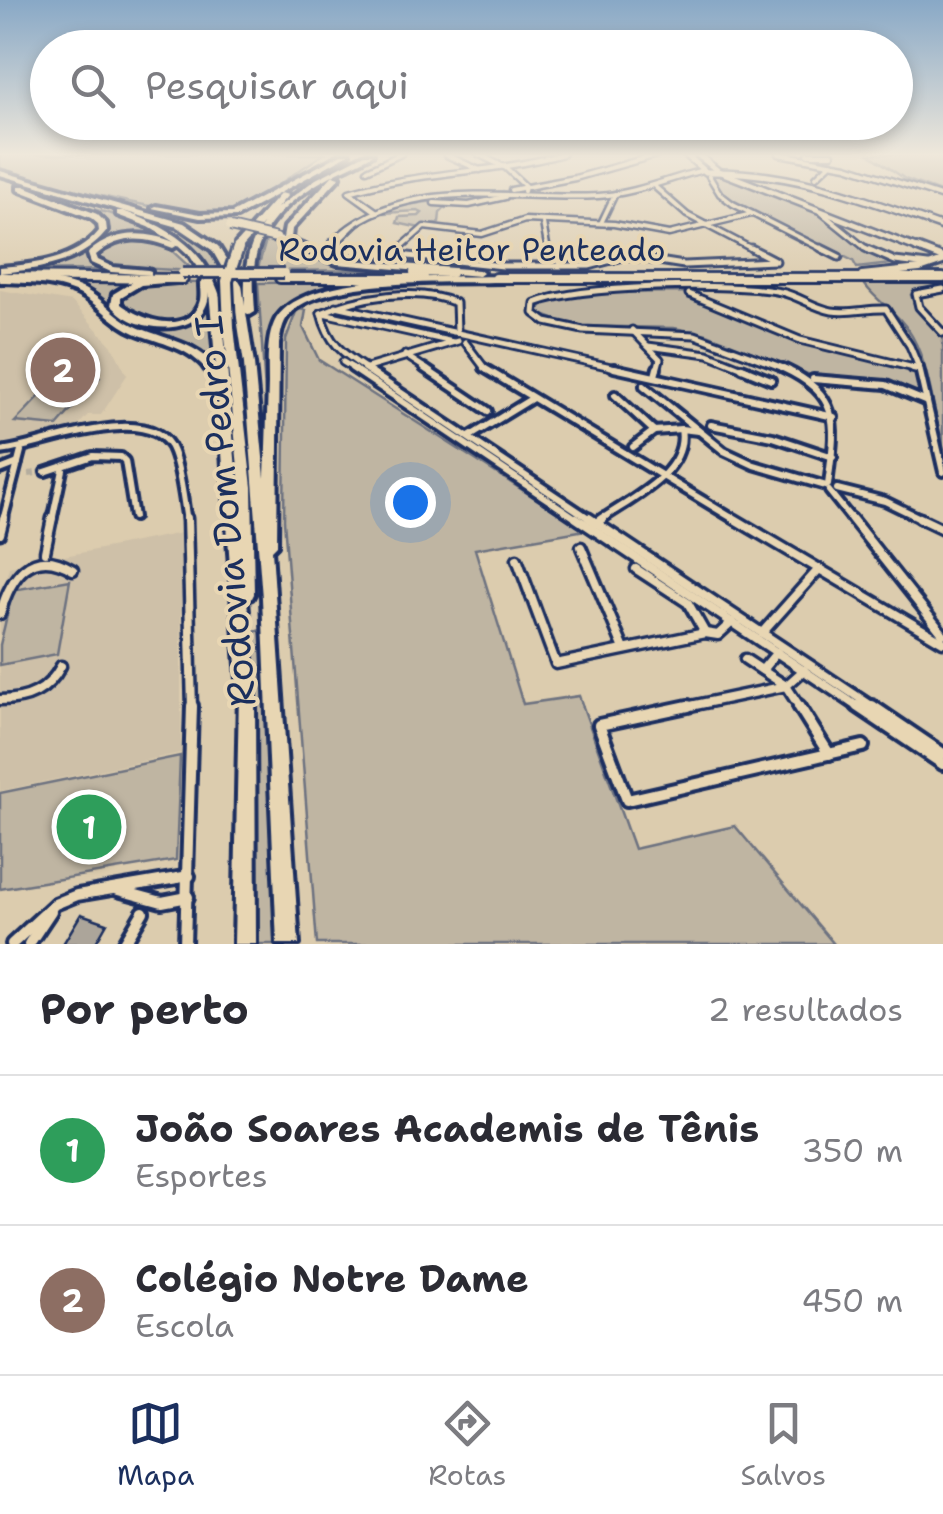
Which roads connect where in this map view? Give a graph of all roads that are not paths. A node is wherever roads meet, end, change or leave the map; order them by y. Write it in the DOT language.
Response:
graph roads {
  1 [pos="50,198"];
  2 [pos="66,198"];
  3 [pos="90,198"];
  4 [pos="106,198"];
  5 [pos="264,198"];
  6 [pos="282,198"];
  7 [pos="297,198"];
  8 [pos="316,198"];
  9 [pos="357,198"];
  10 [pos="458,198"];
  11 [pos="501,198"];
  12 [pos="615,198"];
  13 [pos="666,198"];
  14 [pos="726,198"];
  15 [pos="788,198"];
  16 [pos="863,198"];
  17 [pos="142,206"];
  18 [pos="377,212"];
  19 [pos="752,214"];
  20 [pos="833,218"];
  21 [pos="543,223"];
  22 [pos="600,224"];
  23 [pos="943,225"];
  24 [pos="706,227"];
  25 [pos="295,247"];
  26 [pos="344,252"];
  27 [pos="391,256"];
  28 [pos="839,257"];
  29 [pos="943,259"];
  30 [pos="894,262"];
  31 [pos="934,265"];
  32 [pos="565,266"];
  33 [pos="203,269"];
  34 [pos="905,270"];
  35 [pos="148,273"];
  36 [pos="0,275"];
  37 [pos="862,275"];
  38 [pos="497,276"];
  39 [pos="181,277"];
  40 [pos="943,277"];
  41 [pos="943,289"];
  42 [pos="683,291"];
  43 [pos="336,306"];
  44 [pos="322,313"];
  45 [pos="632,329"];
  46 [pos="943,333"];
  47 [pos="460,339"];
  48 [pos="648,346"];
  49 [pos="405,355"];
  50 [pos="343,362"];
  51 [pos="366,369"];
  52 [pos="919,369"];
  53 [pos="655,376"];
  54 [pos="812,379"];
  55 [pos="771,380"];
  56 [pos="644,386"];
  57 [pos="615,395"];
  58 [pos="531,399"];
  59 [pos="928,403"];
  60 [pos="488,411"];
  61 [pos="834,417"];
  62 [pos="711,425"];
  63 [pos="681,430"];
  64 [pos="654,431"];
  65 [pos="699,431"];
  66 [pos="470,436"];
  67 [pos="256,445"];
  68 [pos="632,447"];
  69 [pos="0,450"];
  70 [pos="21,450"];
  71 [pos="833,457"];
  72 [pos="18,463"];
  73 [pos="63,469"];
  74 [pos="0,470"];
  75 [pos="45,472"];
  76 [pos="943,472"];
  77 [pos="29,474"];
  78 [pos="662,475"];
  79 [pos="14,477"];
  80 [pos="230,488"];
  81 [pos="832,488"];
  82 [pos="134,517"];
  83 [pos="596,523"];
  84 [pos="943,529"];
  85 [pos="0,534"];
  86 [pos="581,547"];
  87 [pos="46,552"];
  88 [pos="517,559"];
  89 [pos="819,568"];
  90 [pos="636,569"];
  91 [pos="73,570"];
  92 [pos="270,598"];
  93 [pos="0,614"];
  94 [pos="732,622"];
  95 [pos="705,633"];
  96 [pos="762,633"];
  97 [pos="943,634"];
  98 [pos="943,642"];
  99 [pos="624,649"];
  100 [pos="777,652"];
  101 [pos="745,660"];
  102 [pos="60,666"];
  103 [pos="762,670"];
  104 [pos="804,670"];
  105 [pos="786,686"];
  106 [pos="247,694"];
  107 [pos="0,700"];
  108 [pos="862,746"];
  109 [pos="829,754"];
  110 [pos="943,754"];
  111 [pos="943,764"];
  112 [pos="190,876"];
  113 [pos="112,889"];
  114 [pos="188,897"];
  115 [pos="56,904"];
  116 [pos="143,912"];
  117 [pos="12,944"];
  118 [pos="30,944"];
  119 [pos="124,944"];
  120 [pos="185,944"];
  121 [pos="245,944"];
  122 [pos="288,944"];
  1 -- 36 [label="highway"];
  2 -- 33 [label="highway, Rodovia Dom Pedro I"];
  3 -- 67 [label="highway, Rodovia Dom Pedro I"];
  4 -- 17 [label="highway"];
  5 -- 17 [label="highway"];
  6 -- 106 [label="highway, bridge"];
  7 -- 67 [label="highway"];
  8 -- 25 [label="highway"];
  9 -- 18 [label="street"];
  10 -- 18 [label="street"];
  11 -- 18 [label="street"];
  12 -- 22 [label="street"];
  13 -- 24 [label="street"];
  14 -- 19 [label="street"];
  15 -- 20 [label="street"];
  16 -- 23 [label="street"];
  17 -- 25 [label="highway, bridge"];
  18 -- 26 [label="street"];
  18 -- 26 [label="street"];
  19 -- 24 [label="street"];
  19 -- 28 [label="street"];
  20 -- 29 [label="street"];
  20 -- 30 [label="street"];
  21 -- 22 [label="street"];
  21 -- 27 [label="street"];
  21 -- 32 [label="street"];
  22 -- 24 [label="street"];
  24 -- 32 [label="street"];
  25 -- 38 [label="highway"];
  26 -- 27 [label="street"];
  27 -- 32 [label="street"];
  29 -- 31 [label="street"];
  30 -- 31 [label="street"];
  30 -- 34 [label="street"];
  31 -- 34 [label="street"];
  33 -- 35 [label="highway"];
  33 -- 39 [label="highway"];
  33 -- 80 [label="highway, Rodovia Dom Pedro I"];
  34 -- 37 [label="street"];
  35 -- 36 [label="main road, Rodovia Heitor Penteado"];
  35 -- 39 [label="main road, Rodovia Heitor Penteado"];
  36 -- 39 [label="main road, Rodovia Heitor Penteado"];
  36 -- 80 [label="highway"];
  37 -- 38 [label="main road, Rodovia Heitor Penteado"];
  37 -- 40 [label="main road, Rodovia Heitor Penteado"];
  38 -- 39 [label="main road, Rodovia Heitor Penteado, bridge"];
  38 -- 40 [label="main road, Rodovia Heitor Penteado"];
  38 -- 92 [label="highway"];
  41 -- 46 [label="street"];
  42 -- 45 [label="street"];
  42 -- 52 [label="street"];
  42 -- 52 [label="street"];
  43 -- 44 [label="street"];
  43 -- 47 [label="street"];
  43 -- 47 [label="street"];
  44 -- 47 [label="street"];
  44 -- 51 [label="street"];
  45 -- 48 [label="street"];
  45 -- 54 [label="street"];
  47 -- 49 [label="street"];
  47 -- 53 [label="street"];
  47 -- 58 [label="street"];
  48 -- 53 [label="street"];
  48 -- 55 [label="street"];
  49 -- 51 [label="street"];
  49 -- 60 [label="street"];
  50 -- 94 [label="street"];
  51 -- 66 [label="street"];
  52 -- 59 [label="street"];
  53 -- 61 [label="street"];
  54 -- 59 [label="street"];
  54 -- 61 [label="street"];
  56 -- 65 [label="street"];
  57 -- 64 [label="street"];
  58 -- 66 [label="street"];
  58 -- 78 [label="street"];
  59 -- 76 [label="street"];
  61 -- 71 [label="street"];
  62 -- 71 [label="street"];
  63 -- 64 [label="street"];
  63 -- 65 [label="street"];
  63 -- 78 [label="street"];
  64 -- 68 [label="street"];
  65 -- 81 [label="street"];
  66 -- 83 [label="street"];
  67 -- 92 [label="highway, Rodovia Dom Pedro I"];
  69 -- 70 [label="street"];
  70 -- 72 [label="street"];
  70 -- 112 [label="street"];
  71 -- 81 [label="street"];
  72 -- 74 [label="street"];
  72 -- 79 [label="street"];
  73 -- 75 [label="street"];
  73 -- 82 [label="street"];
  73 -- 87 [label="street"];
  77 -- 79 [label="street"];
  78 -- 83 [label="street"];
  78 -- 89 [label="street"];
  79 -- 85 [label="street"];
  80 -- 106 [label="highway, Rodovia Dom Pedro I"];
  81 -- 84 [label="street"];
  81 -- 97 [label="street"];
  83 -- 96 [label="street"];
  86 -- 99 [label="street"];
  88 -- 99 [label="street"];
  89 -- 96 [label="street"];
  89 -- 98 [label="street"];
  90 -- 95 [label="street"];
  91 -- 93 [label="street"];
  92 -- 122 [label="highway, Rodovia Dom Pedro I"];
  94 -- 95 [label="street"];
  94 -- 100 [label="street"];
  95 -- 99 [label="street"];
  96 -- 110 [label="street"];
  100 -- 103 [label="street"];
  100 -- 104 [label="street"];
  101 -- 103 [label="street"];
  102 -- 107 [label="street"];
  103 -- 105 [label="street"];
  104 -- 105 [label="street"];
  104 -- 111 [label="street"];
  105 -- 109 [label="street"];
  105 -- 109 [label="street"];
  106 -- 121 [label="highway, Rodovia Dom Pedro I"];
  108 -- 109 [label="street"];
  112 -- 113 [label="street"];
  112 -- 114 [label="street"];
  113 -- 114 [label="street"];
  113 -- 115 [label="street"];
  114 -- 120 [label="street"];
  115 -- 117 [label="street"];
  115 -- 118 [label="street"];
  116 -- 119 [label="street"];
}
